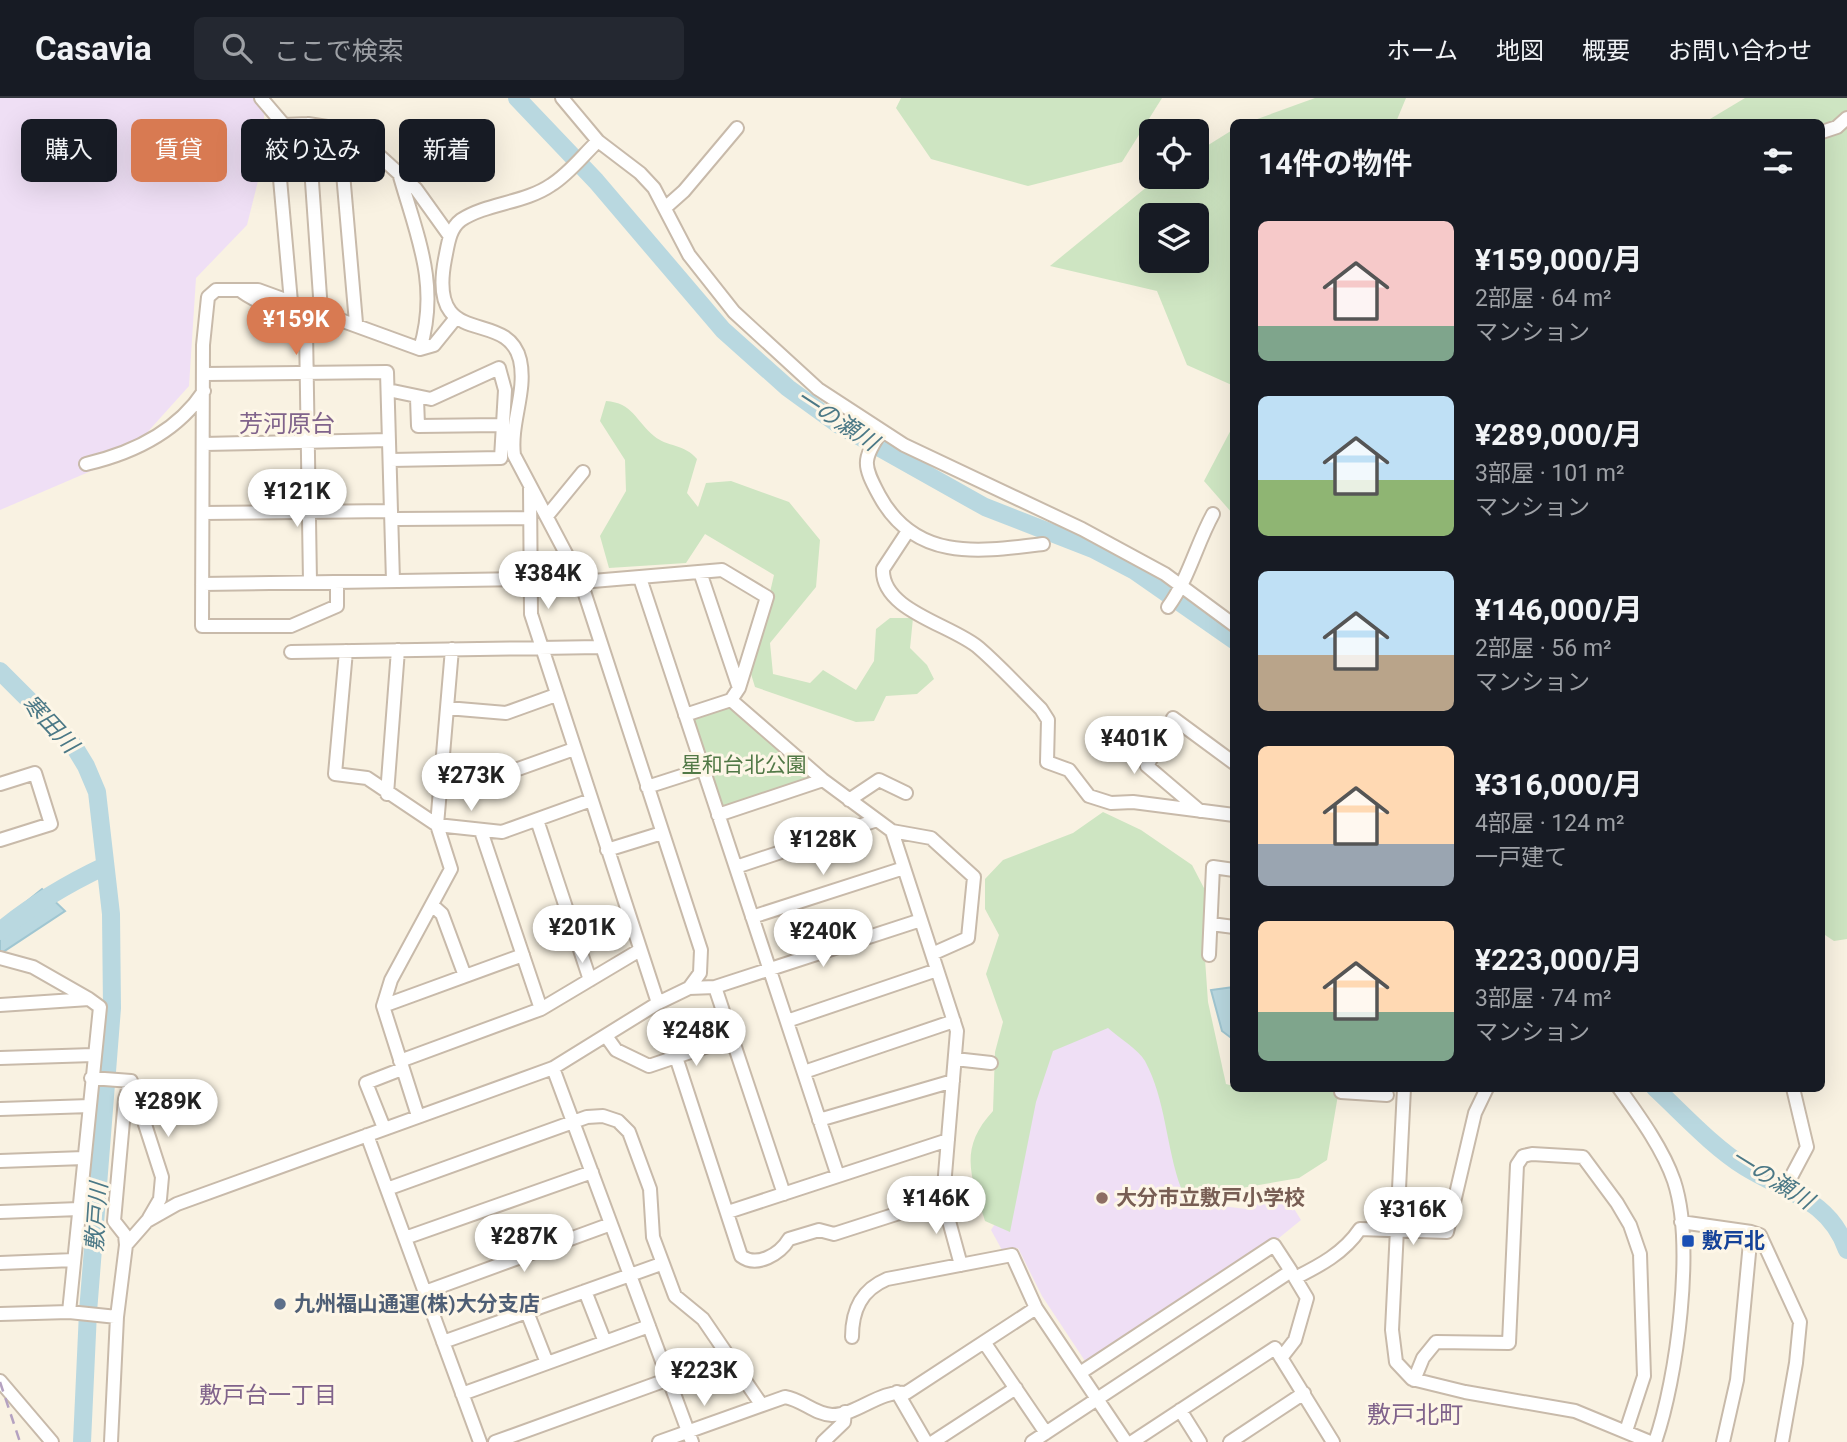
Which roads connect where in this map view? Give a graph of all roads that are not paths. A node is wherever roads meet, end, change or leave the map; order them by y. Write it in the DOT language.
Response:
graph roads {
  1 [pos="261,98"];
  2 [pos="562,98"];
  3 [pos="1847,118"];
  4 [pos="279,119"];
  5 [pos="737,128"];
  6 [pos="1825,131"];
  7 [pos="594,144"];
  8 [pos="385,160"];
  9 [pos="399,173"];
  10 [pos="280,182"];
  11 [pos="312,182"];
  12 [pos="344,182"];
  13 [pos="402,182"];
  14 [pos="409,182"];
  15 [pos="666,207"];
  16 [pos="449,235"];
  17 [pos="240,290"];
  18 [pos="291,302"];
  19 [pos="321,311"];
  20 [pos="455,319"];
  21 [pos="356,323"];
  22 [pos="420,349"];
  23 [pos="307,373"];
  24 [pos="205,374"];
  25 [pos="388,390"];
  26 [pos="205,391"];
  27 [pos="417,398"];
  28 [pos="501,425"];
  29 [pos="878,435"];
  30 [pos="389,440"];
  31 [pos="308,442"];
  32 [pos="204,444"];
  33 [pos="514,451"];
  34 [pos="501,458"];
  35 [pos="390,460"];
  36 [pos="86,464"];
  37 [pos="583,472"];
  38 [pos="530,488"];
  39 [pos="309,512"];
  40 [pos="203,513"];
  41 [pos="1213,514"];
  42 [pos="394,515"];
  43 [pos="547,516"];
  44 [pos="530,518"];
  45 [pos="908,531"];
  46 [pos="1043,544"];
  47 [pos="700,572"];
  48 [pos="640,578"];
  49 [pos="530,579"];
  50 [pos="393,581"];
  51 [pos="310,582"];
  52 [pos="337,582"];
  53 [pos="581,582"];
  54 [pos="202,584"];
  55 [pos="1181,588"];
  56 [pos="1170,605"];
  57 [pos="1230,622"];
  58 [pos="600,647"];
  59 [pos="541,648"];
  60 [pos="452,649"];
  61 [pos="398,650"];
  62 [pos="345,651"];
  63 [pos="290,652"];
  64 [pos="739,688"];
  65 [pos="556,695"];
  66 [pos="731,700"];
  67 [pos="447,708"];
  68 [pos="685,715"];
  69 [pos="574,749"];
  70 [pos="1230,760"];
  71 [pos="442,769"];
  72 [pos="703,769"];
  73 [pos="823,780"];
  74 [pos="0,784"];
  75 [pos="647,787"];
  76 [pos="906,793"];
  77 [pos="387,794"];
  78 [pos="591,800"];
  79 [pos="849,800"];
  80 [pos="1200,811"];
  81 [pos="718,815"];
  82 [pos="1230,815"];
  83 [pos="537,820"];
  84 [pos="877,820"];
  85 [pos="437,825"];
  86 [pos="481,831"];
  87 [pos="892,831"];
  88 [pos="662,834"];
  89 [pos="0,840"];
  90 [pos="607,850"];
  91 [pos="736,867"];
  92 [pos="904,868"];
  93 [pos="1230,869"];
  94 [pos="432,905"];
  95 [pos="752,918"];
  96 [pos="921,920"];
  97 [pos="1211,924"];
  98 [pos="1230,926"];
  99 [pos="640,950"];
  100 [pos="932,954"];
  101 [pos="523,955"];
  102 [pos="1209,955"];
  103 [pos="0,958"];
  104 [pos="769,969"];
  105 [pos="937,970"];
  106 [pos="465,976"];
  107 [pos="590,980"];
  108 [pos="715,987"];
  109 [pos="689,988"];
  110 [pos="89,999"];
  111 [pos="658,1003"];
  112 [pos="0,1005"];
  113 [pos="383,1006"];
  114 [pos="541,1009"];
  115 [pos="787,1021"];
  116 [pos="954,1021"];
  117 [pos="606,1036"];
  118 [pos="732,1038"];
  119 [pos="93,1055"];
  120 [pos="676,1057"];
  121 [pos="0,1058"];
  122 [pos="955,1059"];
  123 [pos="991,1063"];
  124 [pos="401,1065"];
  125 [pos="553,1068"];
  126 [pos="804,1072"];
  127 [pos="95,1078"];
  128 [pos="126,1080"];
  129 [pos="953,1081"];
  130 [pos="1341,1092"];
  131 [pos="1404,1092"];
  132 [pos="1485,1092"];
  133 [pos="1621,1092"];
  134 [pos="1794,1092"];
  135 [pos="1387,1095"];
  136 [pos="90,1106"];
  137 [pos="0,1109"];
  138 [pos="418,1116"];
  139 [pos="820,1120"];
  140 [pos="573,1121"];
  141 [pos="384,1128"];
  142 [pos="368,1135"];
  143 [pos="948,1140"];
  144 [pos="85,1158"];
  145 [pos="0,1161"];
  146 [pos="592,1172"];
  147 [pos="838,1176"];
  148 [pos="1790,1180"];
  149 [pos="387,1189"];
  150 [pos="784,1194"];
  151 [pos="943,1199"];
  152 [pos="79,1209"];
  153 [pos="0,1212"];
  154 [pos="729,1212"];
  155 [pos="147,1221"];
  156 [pos="1681,1222"];
  157 [pos="611,1224"];
  158 [pos="1395,1230"];
  159 [pos="1751,1232"];
  160 [pos="405,1238"];
  161 [pos="126,1245"];
  162 [pos="74,1261"];
  163 [pos="0,1263"];
  164 [pos="661,1264"];
  165 [pos="961,1265"];
  166 [pos="630,1275"];
  167 [pos="585,1291"];
  168 [pos="425,1292"];
  169 [pos="1036,1308"];
  170 [pos="74,1312"];
  171 [pos="527,1312"];
  172 [pos="0,1314"];
  173 [pos="113,1316"];
  174 [pos="649,1326"];
  175 [pos="852,1337"];
  176 [pos="443,1342"];
  177 [pos="605,1342"];
  178 [pos="984,1342"];
  179 [pos="1281,1358"];
  180 [pos="547,1363"];
  181 [pos="1080,1373"];
  182 [pos="669,1378"];
  183 [pos="1414,1380"];
  184 [pos="0,1381"];
  185 [pos="1016,1388"];
  186 [pos="897,1392"];
  187 [pos="1304,1393"];
  188 [pos="462,1394"];
  189 [pos="1097,1399"];
  190 [pos="761,1404"];
  191 [pos="1180,1410"];
  192 [pos="845,1412"];
  193 [pos="1626,1431"];
  194 [pos="1046,1433"];
  195 [pos="690,1437"];
  196 [pos="51,1441"];
  197 [pos="822,1441"];
  198 [pos="111,1442"];
  199 [pos="480,1442"];
  200 [pos="495,1442"];
  201 [pos="659,1442"];
  202 [pos="926,1442"];
  203 [pos="933,1442"];
  204 [pos="1032,1442"];
  205 [pos="1126,1442"];
  206 [pos="1132,1442"];
  207 [pos="1200,1442"];
  208 [pos="1230,1442"];
  209 [pos="1334,1442"];
  210 [pos="1650,1442"];
  211 [pos="1655,1442"];
  212 [pos="1723,1442"];
  213 [pos="1782,1442"];
  1 -- 4 [label="street"];
  2 -- 7 [label="street"];
  3 -- 6 [label="street"];
  5 -- 15 [label="street"];
  7 -- 15 [label="street"];
  7 -- 16 [label="street"];
  8 -- 9 [label="street"];
  10 -- 18 [label="street"];
  11 -- 19 [label="street"];
  12 -- 21 [label="street"];
  13 -- 22 [label="street"];
  14 -- 16 [label="street"];
  15 -- 29 [label="street"];
  16 -- 20 [label="street"];
  17 -- 18 [label="street"];
  17 -- 23 [label="street"];
  17 -- 24 [label="street"];
  18 -- 19 [label="street"];
  19 -- 21 [label="street"];
  20 -- 22 [label="street"];
  20 -- 33 [label="street"];
  21 -- 22 [label="street"];
  23 -- 24 [label="street"];
  23 -- 25 [label="street"];
  23 -- 31 [label="street"];
  24 -- 26 [label="street"];
  25 -- 27 [label="street"];
  25 -- 30 [label="street"];
  26 -- 32 [label="street"];
  26 -- 36 [label="street"];
  27 -- 28 [label="street"];
  27 -- 28 [label="street"];
  28 -- 34 [label="street"];
  29 -- 45 [label="street"];
  29 -- 55 [label="street"];
  30 -- 31 [label="street"];
  30 -- 35 [label="street"];
  31 -- 32 [label="street"];
  31 -- 39 [label="street"];
  32 -- 40 [label="street"];
  33 -- 34 [label="street"];
  33 -- 38 [label="street"];
  34 -- 35 [label="street"];
  35 -- 42 [label="street"];
  37 -- 43 [label="street"];
  38 -- 43 [label="street"];
  38 -- 44 [label="street"];
  39 -- 40 [label="street"];
  39 -- 42 [label="street"];
  39 -- 51 [label="street"];
  40 -- 54 [label="street"];
  41 -- 55 [label="street"];
  42 -- 44 [label="street"];
  42 -- 50 [label="street"];
  43 -- 53 [label="street"];
  44 -- 49 [label="street"];
  45 -- 46 [label="street"];
  45 -- 80 [label="street"];
  47 -- 48 [label="street"];
  47 -- 64 [label="street"];
  47 -- 64 [label="street"];
  48 -- 53 [label="street"];
  48 -- 68 [label="street"];
  49 -- 50 [label="street"];
  49 -- 59 [label="street"];
  50 -- 52 [label="street"];
  51 -- 52 [label="street"];
  51 -- 54 [label="street"];
  52 -- 54 [label="street"];
  53 -- 58 [label="street"];
  55 -- 56 [label="street"];
  55 -- 57 [label="street"];
  58 -- 59 [label="street"];
  58 -- 75 [label="street"];
  59 -- 60 [label="street"];
  59 -- 65 [label="street"];
  60 -- 61 [label="street"];
  60 -- 67 [label="street"];
  61 -- 62 [label="street"];
  61 -- 77 [label="street"];
  62 -- 63 [label="street"];
  62 -- 77 [label="street"];
  64 -- 66 [label="street"];
  65 -- 67 [label="street"];
  65 -- 69 [label="street"];
  66 -- 68 [label="street"];
  66 -- 73 [label="street"];
  67 -- 71 [label="street"];
  68 -- 72 [label="street"];
  69 -- 71 [label="street"];
  69 -- 78 [label="street"];
  70 -- 80 [label="street"];
  71 -- 85 [label="street"];
  72 -- 75 [label="street"];
  72 -- 81 [label="street"];
  73 -- 79 [label="street"];
  73 -- 81 [label="street"];
  74 -- 89 [label="street"];
  75 -- 88 [label="street"];
  76 -- 79 [label="street"];
  77 -- 85 [label="street"];
  78 -- 83 [label="street"];
  78 -- 90 [label="street"];
  79 -- 84 [label="street"];
  80 -- 82 [label="street"];
  81 -- 91 [label="street"];
  83 -- 86 [label="street"];
  83 -- 107 [label="street"];
  84 -- 87 [label="street"];
  84 -- 91 [label="street"];
  85 -- 86 [label="street"];
  85 -- 94 [label="street"];
  86 -- 101 [label="street"];
  87 -- 92 [label="street"];
  87 -- 100 [label="street"];
  88 -- 90 [label="street"];
  88 -- 109 [label="street"];
  90 -- 99 [label="street"];
  91 -- 95 [label="street"];
  92 -- 95 [label="street"];
  92 -- 96 [label="street"];
  93 -- 97 [label="street"];
  94 -- 106 [label="street"];
  94 -- 113 [label="street"];
  95 -- 104 [label="street"];
  96 -- 100 [label="street"];
  96 -- 104 [label="street"];
  97 -- 98 [label="street"];
  97 -- 102 [label="street"];
  99 -- 107 [label="street"];
  99 -- 111 [label="street"];
  100 -- 105 [label="street"];
  101 -- 106 [label="street"];
  101 -- 114 [label="street"];
  103 -- 110 [label="street"];
  104 -- 108 [label="street"];
  104 -- 115 [label="street"];
  105 -- 115 [label="street"];
  105 -- 116 [label="street"];
  106 -- 113 [label="street"];
  107 -- 114 [label="street"];
  108 -- 109 [label="street"];
  108 -- 118 [label="street"];
  109 -- 111 [label="street"];
  110 -- 112 [label="street"];
  110 -- 119 [label="street"];
  111 -- 117 [label="street"];
  113 -- 124 [label="street"];
  114 -- 124 [label="street"];
  115 -- 126 [label="street"];
  116 -- 122 [label="street"];
  116 -- 126 [label="street"];
  117 -- 120 [label="street"];
  117 -- 125 [label="street"];
  118 -- 120 [label="street"];
  118 -- 150 [label="street"];
  119 -- 121 [label="street"];
  119 -- 127 [label="street"];
  120 -- 154 [label="street"];
  122 -- 123 [label="street"];
  122 -- 129 [label="street"];
  124 -- 138 [label="street"];
  124 -- 141 [label="street"];
  125 -- 138 [label="street"];
  125 -- 140 [label="street"];
  126 -- 139 [label="street"];
  127 -- 128 [label="street"];
  127 -- 136 [label="street"];
  128 -- 155 [label="street"];
  128 -- 161 [label="street"];
  129 -- 139 [label="street"];
  129 -- 143 [label="street"];
  130 -- 135 [label="street"];
  131 -- 158 [label="street"];
  132 -- 158 [label="street"];
  133 -- 156 [label="street"];
  134 -- 148 [label="street"];
  136 -- 137 [label="street"];
  136 -- 144 [label="street"];
  138 -- 141 [label="street"];
  139 -- 147 [label="street"];
  140 -- 146 [label="street"];
  140 -- 149 [label="street"];
  140 -- 164 [label="street"];
  141 -- 142 [label="street"];
  142 -- 149 [label="street"];
  142 -- 155 [label="street"];
  143 -- 147 [label="street"];
  143 -- 151 [label="street"];
  144 -- 145 [label="street"];
  144 -- 152 [label="street"];
  146 -- 157 [label="street"];
  146 -- 160 [label="street"];
  147 -- 150 [label="street"];
  149 -- 160 [label="street"];
  150 -- 154 [label="street"];
  151 -- 154 [label="street"];
  151 -- 165 [label="street"];
  152 -- 153 [label="street"];
  152 -- 162 [label="street"];
  155 -- 161 [label="street"];
  156 -- 159 [label="street"];
  156 -- 211 [label="street"];
  157 -- 166 [label="street"];
  157 -- 168 [label="street"];
  158 -- 179 [label="street"];
  158 -- 183 [label="street"];
  159 -- 212 [label="street"];
  159 -- 213 [label="street"];
  160 -- 168 [label="street"];
  161 -- 173 [label="street"];
  162 -- 163 [label="street"];
  162 -- 170 [label="street"];
  164 -- 166 [label="street"];
  164 -- 190 [label="street"];
  165 -- 169 [label="street"];
  165 -- 175 [label="street"];
  166 -- 167 [label="street"];
  166 -- 174 [label="street"];
  167 -- 171 [label="street"];
  167 -- 177 [label="street"];
  168 -- 176 [label="street"];
  169 -- 178 [label="street"];
  169 -- 181 [label="street"];
  170 -- 172 [label="street"];
  170 -- 173 [label="street"];
  171 -- 176 [label="street"];
  171 -- 180 [label="street"];
  173 -- 198 [label="street"];
  174 -- 177 [label="street"];
  174 -- 182 [label="street"];
  176 -- 188 [label="street"];
  177 -- 180 [label="street"];
  178 -- 185 [label="street"];
  178 -- 186 [label="street"];
  179 -- 187 [label="street"];
  179 -- 191 [label="street"];
  180 -- 188 [label="street"];
  181 -- 189 [label="street"];
  181 -- 189 [label="street"];
  182 -- 195 [label="street"];
  182 -- 200 [label="street"];
  183 -- 193 [label="street"];
  183 -- 193 [label="street"];
  184 -- 196 [label="street"];
  185 -- 194 [label="street"];
  185 -- 203 [label="street"];
  186 -- 192 [label="street"];
  186 -- 202 [label="street"];
  187 -- 208 [label="street"];
  187 -- 209 [label="street"];
  188 -- 199 [label="street"];
  189 -- 194 [label="street"];
  189 -- 205 [label="street"];
  190 -- 192 [label="street"];
  190 -- 195 [label="street"];
  191 -- 206 [label="street"];
  191 -- 207 [label="street"];
  192 -- 197 [label="street"];
  193 -- 210 [label="street"];
  194 -- 204 [label="street"];
  195 -- 201 [label="street"];
}
